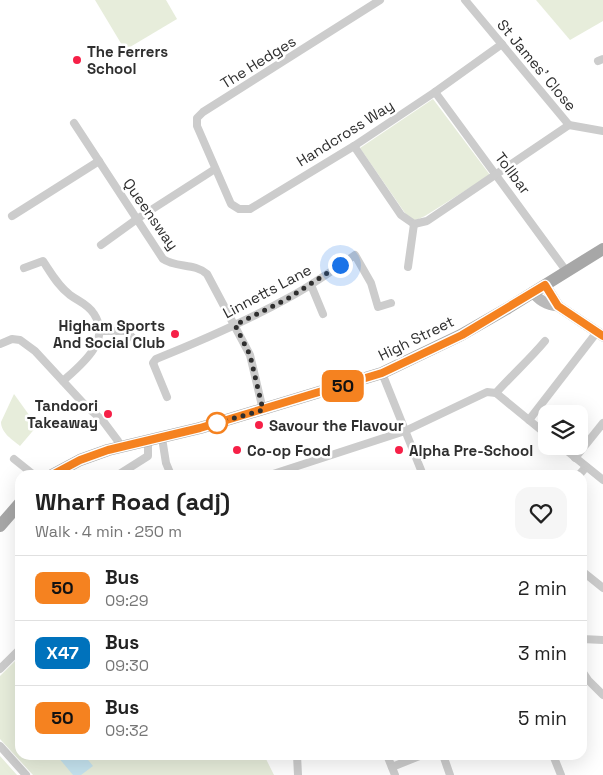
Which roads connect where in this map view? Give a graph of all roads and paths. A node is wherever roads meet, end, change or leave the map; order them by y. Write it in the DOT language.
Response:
graph roads {
  1 [pos="380,0"];
  2 [pos="465,0"];
  3 [pos="502,44"];
  4 [pos="436,92"];
  5 [pos="74,123"];
  6 [pos="569,125"];
  7 [pos="603,132"];
  8 [pos="354,146"];
  9 [pos="99,161"];
  10 [pos="215,169"];
  11 [pos="497,175"];
  12 [pos="12,216"];
  13 [pos="137,219"];
  14 [pos="414,224"];
  15 [pos="100,244"];
  16 [pos="603,249"];
  17 [pos="408,267"];
  18 [pos="24,268"];
  19 [pos="567,272"];
  20 [pos="311,285"];
  21 [pos="545,285"];
  22 [pos="533,292"];
  23 [pos="391,302"];
  24 [pos="558,306"];
  25 [pos="323,314"];
  26 [pos="130,323"];
  27 [pos="235,325"];
  28 [pos="100,331"];
  29 [pos="126,332"];
  30 [pos="600,334"];
  31 [pos="135,340"];
  32 [pos="545,341"];
  33 [pos="0,344"];
  34 [pos="382,373"];
  35 [pos="63,380"];
  36 [pos="496,392"];
  37 [pos="167,397"];
  38 [pos="263,410"];
  39 [pos="529,420"];
  40 [pos="603,423"];
  41 [pos="538,427"];
  42 [pos="405,431"];
  43 [pos="162,438"];
  44 [pos="148,441"];
  45 [pos="119,447"];
  46 [pos="572,455"];
  47 [pos="575,458"];
  48 [pos="14,459"];
  49 [pos="586,467"];
  50 [pos="603,469"];
  51 [pos="28,470"];
  52 [pos="61,470"];
  53 [pos="126,470"];
  54 [pos="169,470"];
  55 [pos="285,470"];
  56 [pos="421,470"];
  57 [pos="583,470"];
  58 [pos="600,478"];
  59 [pos="15,508"];
  60 [pos="0,526"];
  61 [pos="587,575"];
  62 [pos="603,588"];
  63 [pos="587,639"];
  64 [pos="603,640"];
  65 [pos="15,654"];
  66 [pos="0,669"];
  67 [pos="587,683"];
  68 [pos="603,695"];
  69 [pos="0,746"];
  70 [pos="296,760"];
  71 [pos="389,760"];
  72 [pos="408,760"];
  73 [pos="445,760"];
  74 [pos="555,760"];
  75 [pos="392,766"];
  76 [pos="26,775"];
  77 [pos="298,775"];
  78 [pos="395,775"];
  79 [pos="450,775"];
  80 [pos="561,775"];
  1 -- 10 [label="street, The Hedges"];
  2 -- 3 [label="street, St James' Close"];
  3 -- 4 [label="street, Handcross Way"];
  3 -- 6 [label="street, St James' Close"];
  4 -- 8 [label="street, Handcross Way"];
  4 -- 11 [label="street, Tollbar"];
  5 -- 9 [label="street, Queensway"];
  6 -- 7 [label="street, St James' Close"];
  6 -- 11 [label="street, St James' Close"];
  8 -- 10 [label="street, Handcross Way"];
  8 -- 14 [label="street"];
  9 -- 12 [label="street"];
  9 -- 13 [label="street, Queensway"];
  10 -- 13 [label="street"];
  11 -- 14 [label="street, St James' Close"];
  11 -- 19 [label="street, Tollbar"];
  13 -- 15 [label="street"];
  13 -- 27 [label="street, Queensway"];
  14 -- 17 [label="street"];
  16 -- 19 [label="main road, High Street"];
  18 -- 28 [label="street"];
  19 -- 21 [label="main road, High Street"];
  20 -- 23 [label="street, Linnetts Lane"];
  20 -- 25 [label="street"];
  20 -- 27 [label="street, Linnetts Lane"];
  21 -- 22 [label="main road, High Street"];
  21 -- 24 [label="main road"];
  22 -- 24 [label="main road"];
  22 -- 34 [label="main road, High Street"];
  24 -- 30 [label="main road"];
  26 -- 29 [label="street"];
  27 -- 37 [label="street, Linnetts Lane"];
  27 -- 38 [label="street, Queensway"];
  28 -- 29 [label="street"];
  28 -- 35 [label="street"];
  29 -- 31 [label="street"];
  30 -- 39 [label="street"];
  32 -- 36 [label="street"];
  33 -- 35 [label="street"];
  34 -- 38 [label="main road, High Street"];
  34 -- 42 [label="street"];
  35 -- 45 [label="street"];
  36 -- 39 [label="street"];
  36 -- 42 [label="street"];
  38 -- 43 [label="main road, High Street"];
  39 -- 41 [label="street"];
  40 -- 47 [label="street"];
  42 -- 55 [label="street"];
  42 -- 56 [label="street"];
  43 -- 44 [label="main road, High Street"];
  43 -- 54 [label="street"];
  44 -- 45 [label="main road, High Street"];
  44 -- 53 [label="street"];
  45 -- 52 [label="main road, High Street"];
  46 -- 47 [label="street"];
  47 -- 49 [label="street"];
  48 -- 51 [label="street"];
  49 -- 57 [label="street"];
  49 -- 58 [label="street"];
  50 -- 58 [label="street"];
  59 -- 60 [label="main road"];
  61 -- 62 [label="street"];
  63 -- 64 [label="street"];
  65 -- 66 [label="street"];
  67 -- 68 [label="street"];
  69 -- 76 [label="street"];
  70 -- 77 [label="street"];
  71 -- 75 [label="street"];
  72 -- 75 [label="street"];
  73 -- 79 [label="street"];
  74 -- 80 [label="street"];
  75 -- 78 [label="street"];
}
